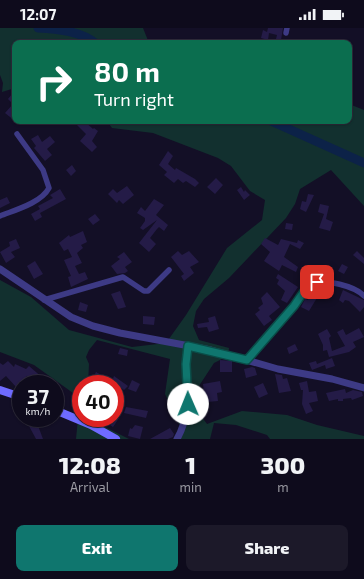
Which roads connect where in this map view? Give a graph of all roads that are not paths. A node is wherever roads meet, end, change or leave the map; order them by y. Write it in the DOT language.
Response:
graph roads {
  1 [pos="17,134"];
  2 [pos="0,216"];
  3 [pos="0,269"];
  4 [pos="169,270"];
  5 [pos="364,296"];
  6 [pos="44,300"];
  7 [pos="188,346"];
  8 [pos="247,360"];
  9 [pos="364,388"];
  10 [pos="0,390"];
  11 [pos="12,394"];
  12 [pos="64,414"];
  13 [pos="116,439"];
  14 [pos="177,439"];
  1 -- 2 [label="street"];
  3 -- 6 [label="street"];
  4 -- 6 [label="street"];
  5 -- 8 [label="street"];
  6 -- 7 [label="street"];
  7 -- 8 [label="street"];
  7 -- 14 [label="street"];
  8 -- 9 [label="street"];
  10 -- 11 [label="main road"];
  12 -- 13 [label="main road"];
}
